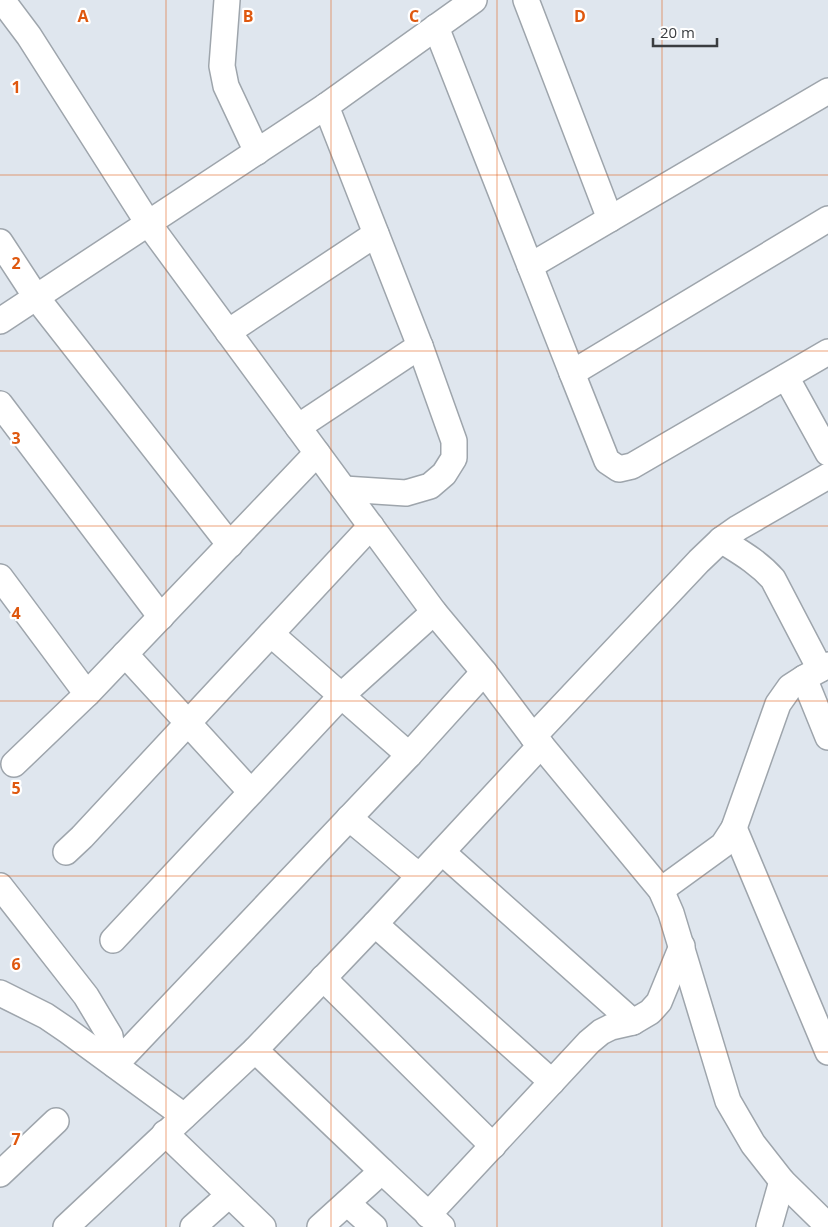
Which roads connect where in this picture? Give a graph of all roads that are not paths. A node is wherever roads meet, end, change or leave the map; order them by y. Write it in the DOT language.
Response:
graph roads {
  1 [pos="2,0"];
  2 [pos="227,0"];
  3 [pos="474,0"];
  4 [pos="526,0"];
  5 [pos="436,27"];
  6 [pos="828,91"];
  7 [pos="326,106"];
  8 [pos="257,152"];
  9 [pos="610,219"];
  10 [pos="828,219"];
  11 [pos="148,223"];
  12 [pos="376,234"];
  13 [pos="0,242"];
  14 [pos="530,266"];
  15 [pos="36,297"];
  16 [pos="0,321"];
  17 [pos="228,332"];
  18 [pos="420,346"];
  19 [pos="828,352"];
  20 [pos="572,373"];
  21 [pos="786,377"];
  22 [pos="0,404"];
  23 [pos="298,427"];
  24 [pos="317,453"];
  25 [pos="828,453"];
  26 [pos="828,476"];
  27 [pos="344,489"];
  28 [pos="371,526"];
  29 [pos="721,540"];
  30 [pos="230,545"];
  31 [pos="0,577"];
  32 [pos="434,612"];
  33 [pos="161,617"];
  34 [pos="271,634"];
  35 [pos="125,654"];
  36 [pos="817,671"];
  37 [pos="484,672"];
  38 [pos="87,694"];
  39 [pos="342,695"];
  40 [pos="188,723"];
  41 [pos="828,738"];
  42 [pos="537,741"];
  43 [pos="409,755"];
  44 [pos="14,764"];
  45 [pos="251,792"];
  46 [pos="349,818"];
  47 [pos="734,828"];
  48 [pos="66,852"];
  49 [pos="442,852"];
  50 [pos="419,876"];
  51 [pos="0,886"];
  52 [pos="661,890"];
  53 [pos="375,924"];
  54 [pos="113,940"];
  55 [pos="682,946"];
  56 [pos="323,978"];
  57 [pos="0,993"];
  58 [pos="632,1022"];
  59 [pos="255,1050"];
  60 [pos="828,1052"];
  61 [pos="115,1065"];
  62 [pos="552,1082"];
  63 [pos="184,1116"];
  64 [pos="56,1121"];
  65 [pos="165,1134"];
  66 [pos="493,1146"];
  67 [pos="382,1171"];
  68 [pos="0,1174"];
  69 [pos="782,1181"];
  70 [pos="229,1195"];
  71 [pos="347,1202"];
  72 [pos="435,1221"];
  73 [pos="828,1226"];
  74 [pos="66,1227"];
  75 [pos="193,1227"];
  76 [pos="262,1227"];
  77 [pos="320,1227"];
  78 [pos="374,1227"];
  79 [pos="769,1227"];
  1 -- 11 [label="street"];
  2 -- 8 [label="street"];
  3 -- 5 [label="street"];
  4 -- 9 [label="street"];
  5 -- 7 [label="street"];
  5 -- 14 [label="street"];
  6 -- 9 [label="street"];
  7 -- 8 [label="street"];
  7 -- 12 [label="street"];
  8 -- 11 [label="street"];
  9 -- 14 [label="street"];
  10 -- 20 [label="street"];
  11 -- 15 [label="street"];
  11 -- 17 [label="street"];
  12 -- 17 [label="street"];
  12 -- 18 [label="street"];
  13 -- 15 [label="street"];
  14 -- 20 [label="street"];
  15 -- 16 [label="street"];
  15 -- 30 [label="street"];
  17 -- 23 [label="street"];
  18 -- 23 [label="street"];
  18 -- 27 [label="street"];
  19 -- 21 [label="street"];
  20 -- 21 [label="street"];
  21 -- 25 [label="street"];
  22 -- 33 [label="street"];
  23 -- 24 [label="street"];
  24 -- 27 [label="street"];
  24 -- 30 [label="street"];
  26 -- 29 [label="street"];
  27 -- 28 [label="street"];
  28 -- 32 [label="street"];
  28 -- 34 [label="street"];
  29 -- 36 [label="street"];
  29 -- 42 [label="street"];
  30 -- 33 [label="street"];
  31 -- 38 [label="street"];
  32 -- 37 [label="street"];
  32 -- 39 [label="street"];
  33 -- 35 [label="street"];
  34 -- 39 [label="street"];
  34 -- 40 [label="street"];
  35 -- 38 [label="street"];
  35 -- 40 [label="street"];
  36 -- 41 [label="street"];
  36 -- 47 [label="street"];
  37 -- 42 [label="street"];
  37 -- 43 [label="street"];
  38 -- 44 [label="street"];
  39 -- 43 [label="street"];
  39 -- 45 [label="street"];
  40 -- 45 [label="street"];
  40 -- 48 [label="street"];
  42 -- 49 [label="street"];
  42 -- 52 [label="street"];
  43 -- 46 [label="street"];
  45 -- 54 [label="street"];
  46 -- 50 [label="street"];
  46 -- 61 [label="street"];
  47 -- 52 [label="street"];
  47 -- 60 [label="street"];
  49 -- 50 [label="street"];
  49 -- 58 [label="street"];
  50 -- 53 [label="street"];
  51 -- 61 [label="street"];
  52 -- 55 [label="street"];
  53 -- 56 [label="street"];
  53 -- 62 [label="street"];
  55 -- 58 [label="street"];
  55 -- 69 [label="street"];
  56 -- 59 [label="street"];
  56 -- 66 [label="street"];
  57 -- 61 [label="street"];
  58 -- 62 [label="street"];
  59 -- 63 [label="street"];
  59 -- 67 [label="street"];
  61 -- 63 [label="street"];
  62 -- 66 [label="street"];
  63 -- 65 [label="street"];
  64 -- 68 [label="street"];
  65 -- 70 [label="street"];
  65 -- 74 [label="street"];
  66 -- 72 [label="street"];
  67 -- 71 [label="street"];
  67 -- 72 [label="street"];
  69 -- 73 [label="street"];
  69 -- 79 [label="street"];
  70 -- 75 [label="street"];
  70 -- 76 [label="street"];
  71 -- 77 [label="street"];
  71 -- 78 [label="street"];
}
